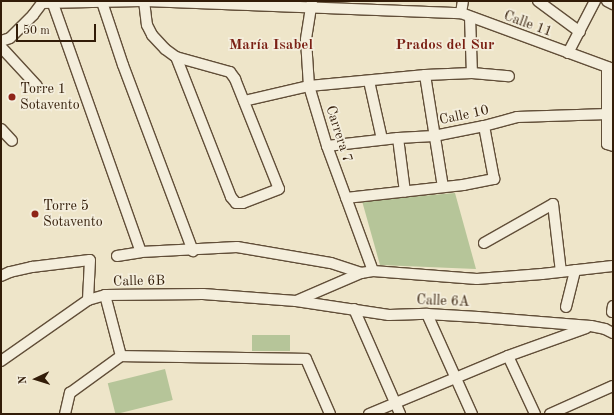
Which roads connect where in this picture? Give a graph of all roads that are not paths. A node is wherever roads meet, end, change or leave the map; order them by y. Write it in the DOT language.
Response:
graph roads {
  1 [pos="52,1"];
  2 [pos="120,1"];
  3 [pos="144,1"];
  4 [pos="463,1"];
  5 [pos="538,1"];
  6 [pos="607,1"];
  7 [pos="102,2"];
  8 [pos="190,2"];
  9 [pos="591,2"];
  10 [pos="312,4"];
  11 [pos="613,4"];
  12 [pos="466,15"];
  13 [pos="580,32"];
  14 [pos="1,41"];
  15 [pos="1,47"];
  16 [pos="568,53"];
  17 [pos="176,57"];
  18 [pos="610,68"];
  19 [pos="472,73"];
  20 [pos="425,75"];
  21 [pos="510,76"];
  22 [pos="369,80"];
  23 [pos="37,86"];
  24 [pos="310,86"];
  25 [pos="244,101"];
  26 [pos="608,114"];
  27 [pos="484,126"];
  28 [pos="1,129"];
  29 [pos="434,136"];
  30 [pos="398,138"];
  31 [pos="382,140"];
  32 [pos="12,141"];
  33 [pos="610,145"];
  34 [pos="327,146"];
  35 [pos="443,187"];
  36 [pos="405,192"];
  37 [pos="346,198"];
  38 [pos="484,243"];
  39 [pos="193,251"];
  40 [pos="140,252"];
  41 [pos="117,256"];
  42 [pos="613,266"];
  43 [pos="575,270"];
  44 [pos="373,271"];
  45 [pos="561,272"];
  46 [pos="361,273"];
  47 [pos="1,276"];
  48 [pos="105,295"];
  49 [pos="88,300"];
  50 [pos="296,300"];
  51 [pos="566,306"];
  52 [pos="354,309"];
  53 [pos="427,314"];
  54 [pos="590,326"];
  55 [pos="613,334"];
  56 [pos="120,356"];
  57 [pos="508,356"];
  58 [pos="1,361"];
  59 [pos="456,378"];
  60 [pos="613,386"];
  61 [pos="395,402"];
  62 [pos="65,414"];
  63 [pos="330,414"];
  64 [pos="369,414"];
  65 [pos="400,414"];
  66 [pos="472,414"];
  67 [pos="535,414"];
  68 [pos="550,414"];
  1 -- 7 [label="street, Calle 11"];
  1 -- 14 [label="street"];
  1 -- 40 [label="street"];
  2 -- 3 [label="street, Calle 11"];
  2 -- 7 [label="street, Calle 11"];
  3 -- 8 [label="street, Calle 11"];
  3 -- 17 [label="street"];
  4 -- 12 [label="street"];
  5 -- 13 [label="street"];
  6 -- 11 [label="street"];
  7 -- 39 [label="street"];
  8 -- 10 [label="street, Calle 11"];
  9 -- 13 [label="street"];
  10 -- 12 [label="street, Calle 11"];
  10 -- 24 [label="street, Carrera 7"];
  12 -- 16 [label="street, Calle 11"];
  12 -- 19 [label="street"];
  13 -- 16 [label="street"];
  15 -- 23 [label="street"];
  16 -- 18 [label="street, Calle 11"];
  17 -- 25 [label="street"];
  17 -- 25 [label="street"];
  18 -- 26 [label="street"];
  19 -- 20 [label="street"];
  19 -- 21 [label="street"];
  20 -- 22 [label="street"];
  20 -- 29 [label="street"];
  22 -- 24 [label="street"];
  22 -- 31 [label="street"];
  24 -- 25 [label="street"];
  24 -- 34 [label="street, Carrera 7"];
  26 -- 27 [label="street, Calle 10"];
  26 -- 33 [label="street"];
  27 -- 29 [label="street, Calle 10"];
  27 -- 35 [label="street"];
  28 -- 32 [label="street"];
  29 -- 30 [label="street, Calle 10"];
  29 -- 35 [label="street"];
  30 -- 31 [label="street, Calle 10"];
  30 -- 36 [label="street"];
  31 -- 34 [label="street, Calle 10"];
  34 -- 37 [label="street, Carrera 7"];
  35 -- 36 [label="street"];
  36 -- 37 [label="street"];
  37 -- 44 [label="street, Carrera 7"];
  38 -- 45 [label="street"];
  39 -- 40 [label="street"];
  39 -- 46 [label="street"];
  40 -- 41 [label="street"];
  42 -- 43 [label="street"];
  43 -- 45 [label="street"];
  43 -- 51 [label="street"];
  44 -- 45 [label="street"];
  44 -- 46 [label="street"];
  46 -- 50 [label="street"];
  47 -- 49 [label="street"];
  48 -- 49 [label="street, Calle 6B"];
  48 -- 50 [label="street, Calle 6B"];
  48 -- 56 [label="street"];
  49 -- 58 [label="street, Calle 6B"];
  50 -- 52 [label="street, Calle 6A"];
  52 -- 53 [label="street, Calle 6A"];
  52 -- 61 [label="street"];
  53 -- 54 [label="street, Calle 6A"];
  53 -- 59 [label="street"];
  54 -- 55 [label="street, Calle 6A"];
  54 -- 57 [label="street"];
  56 -- 62 [label="street"];
  56 -- 63 [label="street"];
  57 -- 59 [label="street"];
  57 -- 67 [label="street"];
  59 -- 61 [label="street"];
  59 -- 66 [label="street"];
  60 -- 68 [label="street"];
  61 -- 64 [label="street"];
  61 -- 65 [label="street"];
}
